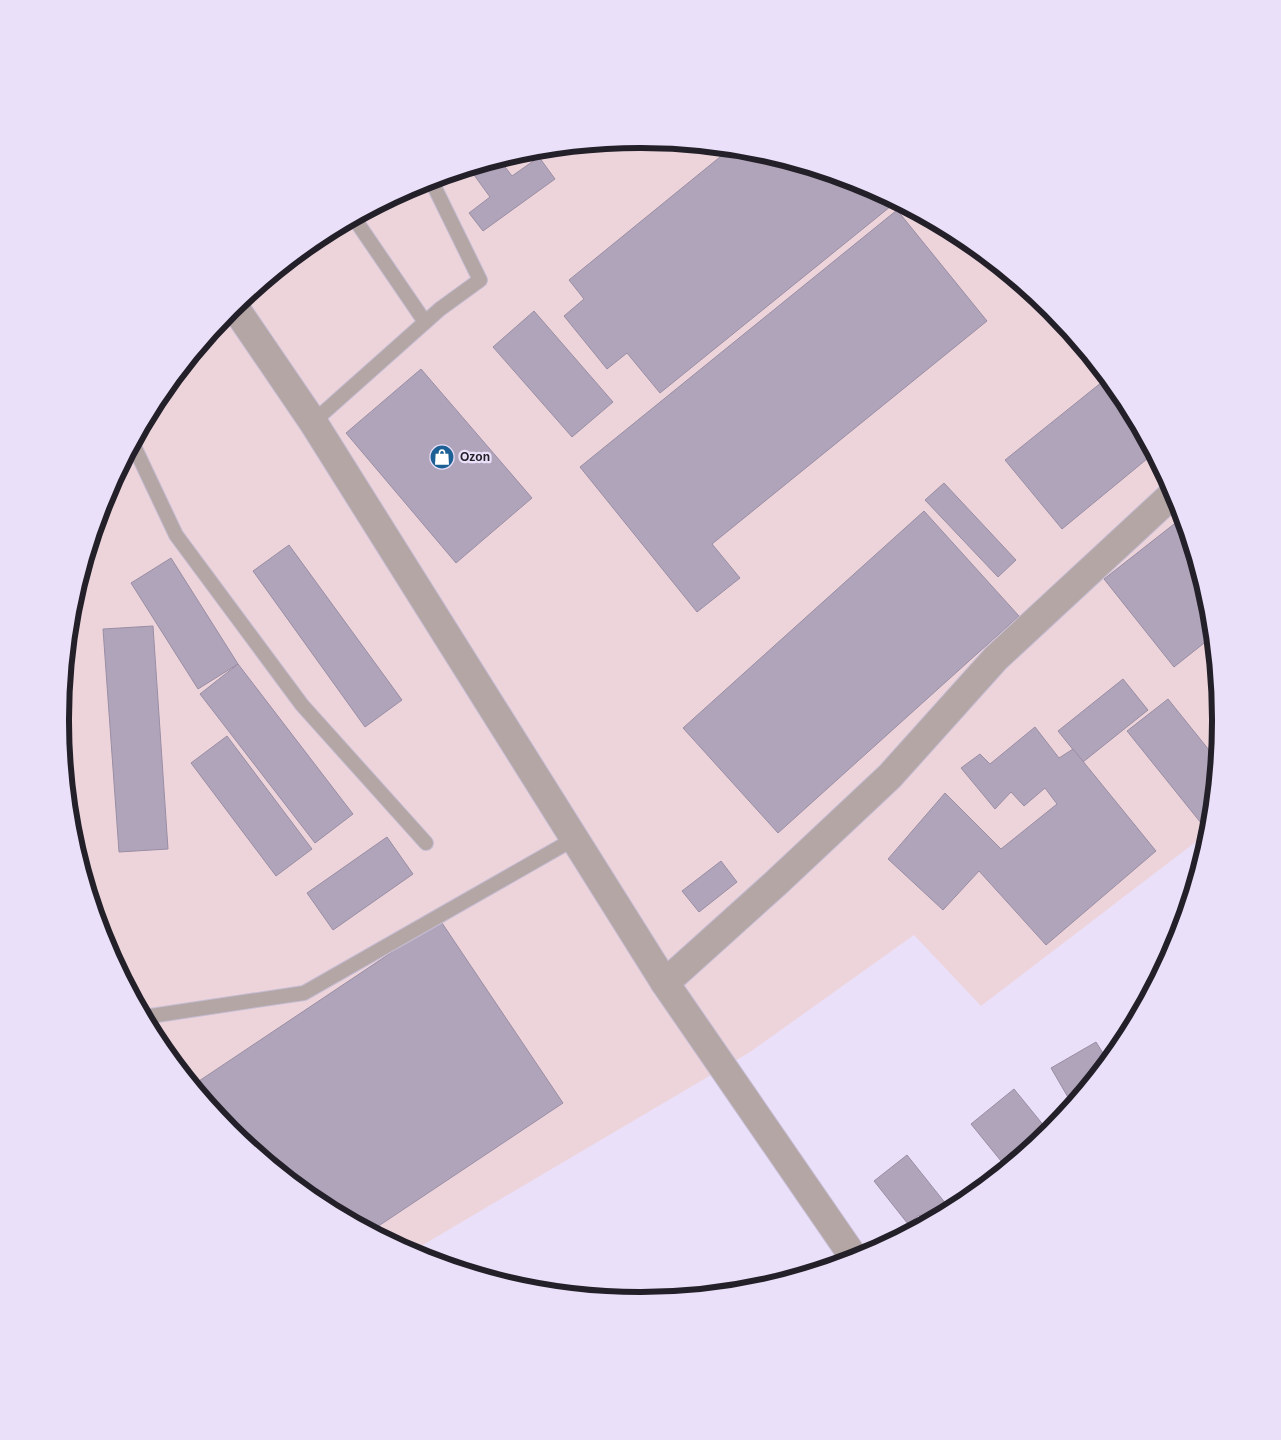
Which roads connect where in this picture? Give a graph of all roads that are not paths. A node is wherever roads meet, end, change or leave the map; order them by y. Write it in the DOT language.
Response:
graph roads {
  1 [pos="435,187"];
  2 [pos="358,223"];
  3 [pos="239,313"];
  4 [pos="425,322"];
  5 [pos="313,422"];
  6 [pos="136,451"];
  7 [pos="1168,499"];
  8 [pos="574,839"];
  9 [pos="426,843"];
  10 [pos="665,983"];
  11 [pos="151,1016"];
  12 [pos="850,1251"];
  1 -- 4 [label="lane"];
  2 -- 4 [label="lane"];
  3 -- 5 [label="street"];
  4 -- 5 [label="lane"];
  5 -- 8 [label="street"];
  6 -- 9 [label="lane"];
  7 -- 10 [label="street"];
  8 -- 10 [label="street"];
  8 -- 11 [label="lane"];
  10 -- 12 [label="street"];
}
